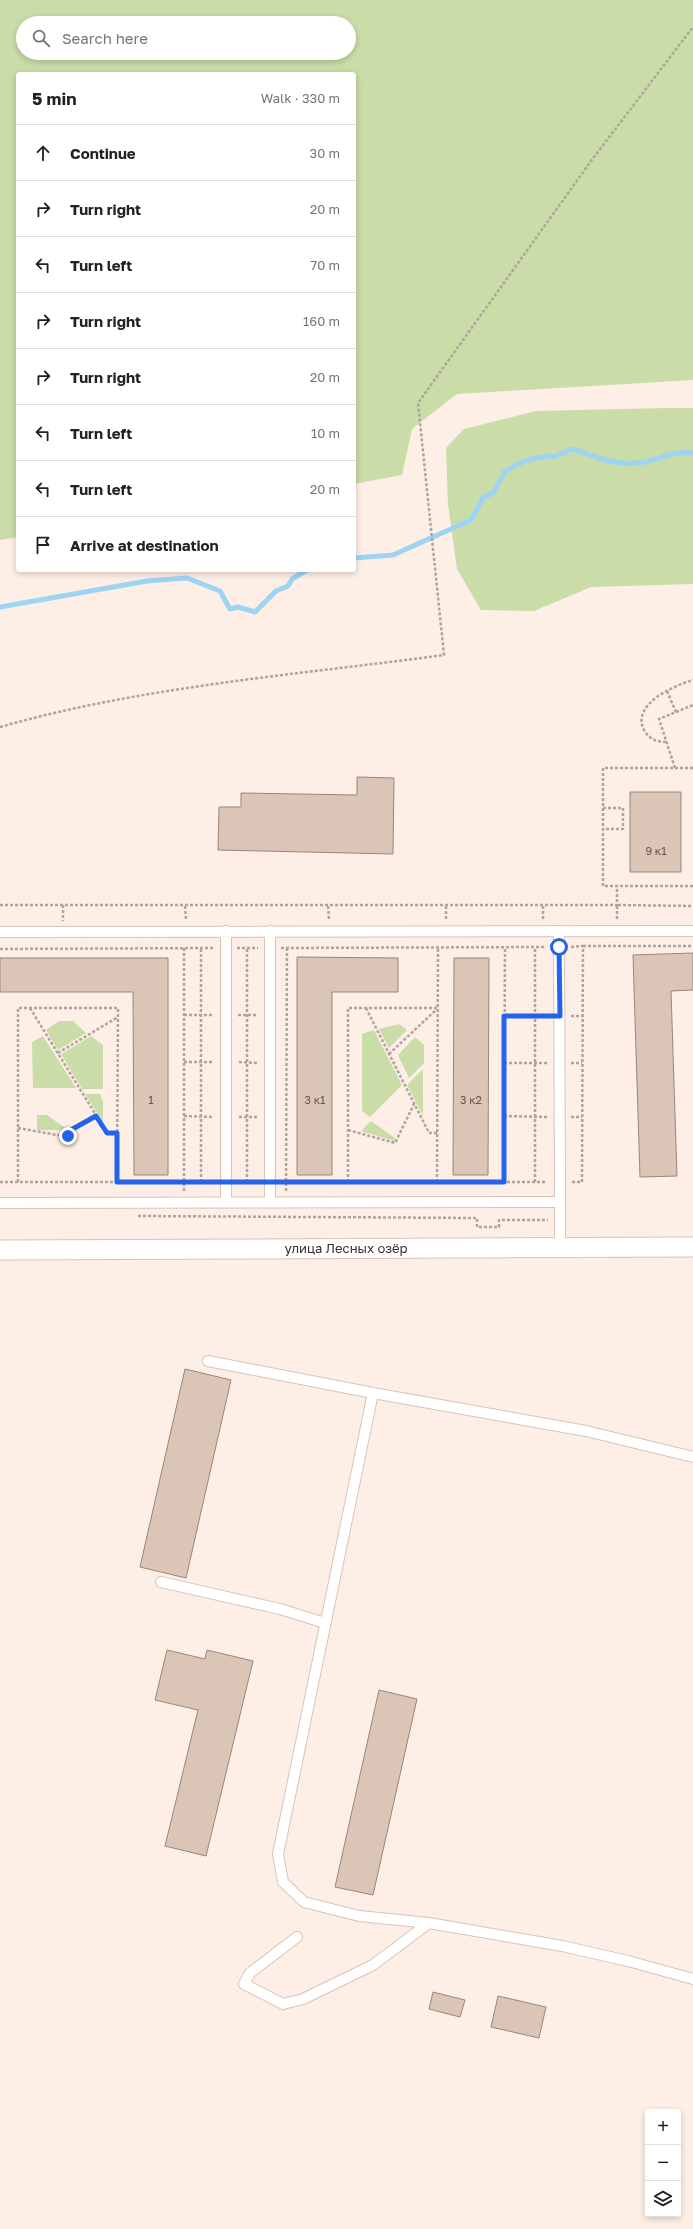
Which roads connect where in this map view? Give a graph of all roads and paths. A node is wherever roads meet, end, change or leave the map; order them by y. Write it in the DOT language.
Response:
graph roads {
  1 [pos="693,27"];
  2 [pos="693,680"];
  3 [pos="667,691"];
  4 [pos="693,705"];
  5 [pos="676,712"];
  6 [pos="0,726"];
  7 [pos="666,742"];
  8 [pos="675,768"];
  9 [pos="693,768"];
  10 [pos="603,808"];
  11 [pos="603,829"];
  12 [pos="617,886"];
  13 [pos="693,886"];
  14 [pos="0,905"];
  15 [pos="617,905"];
  16 [pos="693,906"];
  17 [pos="226,931"];
  18 [pos="270,931"];
  19 [pos="559,931"];
  20 [pos="693,931"];
  21 [pos="0,932"];
  22 [pos="583,946"];
  23 [pos="693,946"];
  24 [pos="438,947"];
  25 [pos="505,947"];
  26 [pos="535,947"];
  27 [pos="559,947"];
  28 [pos="184,948"];
  29 [pos="201,948"];
  30 [pos="247,948"];
  31 [pos="287,948"];
  32 [pos="30,1008"];
  33 [pos="366,1008"];
  34 [pos="437,1008"];
  35 [pos="504,1016"];
  36 [pos="535,1016"];
  37 [pos="560,1016"];
  38 [pos="583,1016"];
  39 [pos="118,1017"];
  40 [pos="58,1053"];
  41 [pos="389,1054"];
  42 [pos="504,1063"];
  43 [pos="535,1063"];
  44 [pos="560,1063"];
  45 [pos="582,1063"];
  46 [pos="414,1104"];
  47 [pos="96,1116"];
  48 [pos="504,1116"];
  49 [pos="535,1116"];
  50 [pos="560,1117"];
  51 [pos="582,1117"];
  52 [pos="18,1128"];
  53 [pos="348,1130"];
  54 [pos="117,1133"];
  55 [pos="437,1133"];
  56 [pos="0,1182"];
  57 [pos="18,1182"];
  58 [pos="117,1182"];
  59 [pos="184,1182"];
  60 [pos="201,1182"];
  61 [pos="226,1182"];
  62 [pos="247,1182"];
  63 [pos="270,1182"];
  64 [pos="286,1182"];
  65 [pos="348,1182"];
  66 [pos="437,1182"];
  67 [pos="504,1182"];
  68 [pos="535,1182"];
  69 [pos="560,1182"];
  70 [pos="226,1202"];
  71 [pos="270,1202"];
  72 [pos="286,1202"];
  73 [pos="560,1202"];
  74 [pos="0,1203"];
  75 [pos="184,1203"];
  76 [pos="184,1217"];
  77 [pos="286,1218"];
  78 [pos="560,1247"];
  79 [pos="693,1247"];
  80 [pos="0,1250"];
  81 [pos="208,1361"];
  82 [pos="373,1393"];
  83 [pos="693,1457"];
  84 [pos="161,1582"];
  85 [pos="325,1623"];
  86 [pos="429,1923"];
  87 [pos="297,1937"];
  88 [pos="693,1979"];
  1 -- 6 [label="path"];
  2 -- 3 [label="path"];
  3 -- 5 [label="path"];
  3 -- 7 [label="path"];
  4 -- 5 [label="path"];
  5 -- 7 [label="path"];
  7 -- 8 [label="path"];
  8 -- 9 [label="path"];
  8 -- 10 [label="path"];
  10 -- 11 [label="path"];
  10 -- 11 [label="path"];
  11 -- 12 [label="path"];
  12 -- 13 [label="path"];
  12 -- 15 [label="path"];
  14 -- 15 [label="path"];
  15 -- 16 [label="path"];
  17 -- 18 [label="lane"];
  17 -- 21 [label="lane"];
  17 -- 61 [label="lane"];
  18 -- 19 [label="lane"];
  18 -- 63 [label="lane"];
  19 -- 20 [label="lane"];
  19 -- 27 [label="lane"];
  22 -- 23 [label="path"];
  22 -- 27 [label="path"];
  22 -- 38 [label="path"];
  24 -- 34 [label="path"];
  25 -- 35 [label="path"];
  26 -- 36 [label="path"];
  27 -- 37 [label="lane"];
  28 -- 59 [label="path"];
  29 -- 60 [label="path"];
  30 -- 62 [label="path"];
  31 -- 64 [label="path"];
  32 -- 39 [label="path"];
  32 -- 40 [label="path"];
  32 -- 52 [label="path"];
  33 -- 34 [label="path"];
  33 -- 41 [label="path"];
  33 -- 53 [label="path"];
  34 -- 41 [label="path"];
  34 -- 55 [label="path"];
  35 -- 36 [label="path"];
  35 -- 42 [label="path"];
  36 -- 37 [label="path"];
  36 -- 43 [label="path"];
  37 -- 38 [label="path"];
  37 -- 44 [label="lane"];
  38 -- 45 [label="path"];
  39 -- 40 [label="path"];
  39 -- 54 [label="path"];
  40 -- 47 [label="path"];
  41 -- 46 [label="path"];
  42 -- 43 [label="path"];
  42 -- 48 [label="path"];
  43 -- 44 [label="path"];
  43 -- 49 [label="path"];
  44 -- 45 [label="path"];
  44 -- 50 [label="lane"];
  45 -- 51 [label="path"];
  46 -- 53 [label="path"];
  46 -- 55 [label="path"];
  47 -- 52 [label="path"];
  47 -- 54 [label="path"];
  48 -- 49 [label="path"];
  48 -- 67 [label="path"];
  49 -- 50 [label="path"];
  49 -- 68 [label="path"];
  50 -- 51 [label="path"];
  50 -- 69 [label="lane"];
  51 -- 69 [label="path"];
  52 -- 57 [label="path"];
  53 -- 65 [label="path"];
  54 -- 58 [label="path"];
  55 -- 66 [label="path"];
  56 -- 57 [label="path"];
  57 -- 58 [label="path"];
  58 -- 59 [label="path"];
  59 -- 60 [label="path"];
  59 -- 75 [label="path"];
  60 -- 61 [label="path"];
  61 -- 62 [label="path"];
  61 -- 70 [label="lane"];
  62 -- 63 [label="path"];
  63 -- 64 [label="path"];
  63 -- 71 [label="lane"];
  64 -- 65 [label="path"];
  64 -- 72 [label="path"];
  65 -- 66 [label="path"];
  66 -- 67 [label="path"];
  67 -- 68 [label="path"];
  68 -- 69 [label="path"];
  69 -- 73 [label="lane"];
  70 -- 71 [label="lane"];
  70 -- 75 [label="lane"];
  71 -- 72 [label="lane"];
  72 -- 73 [label="lane"];
  72 -- 77 [label="path"];
  73 -- 78 [label="lane"];
  74 -- 75 [label="lane"];
  75 -- 76 [label="path"];
  78 -- 79 [label="street, улица Лесных озёр"];
  78 -- 80 [label="street, улица Лесных озёр"];
  81 -- 82 [label="lane"];
  82 -- 83 [label="lane"];
  82 -- 85 [label="lane"];
  84 -- 85 [label="lane"];
  85 -- 86 [label="lane"];
  86 -- 87 [label="lane"];
  86 -- 88 [label="lane"];
}
